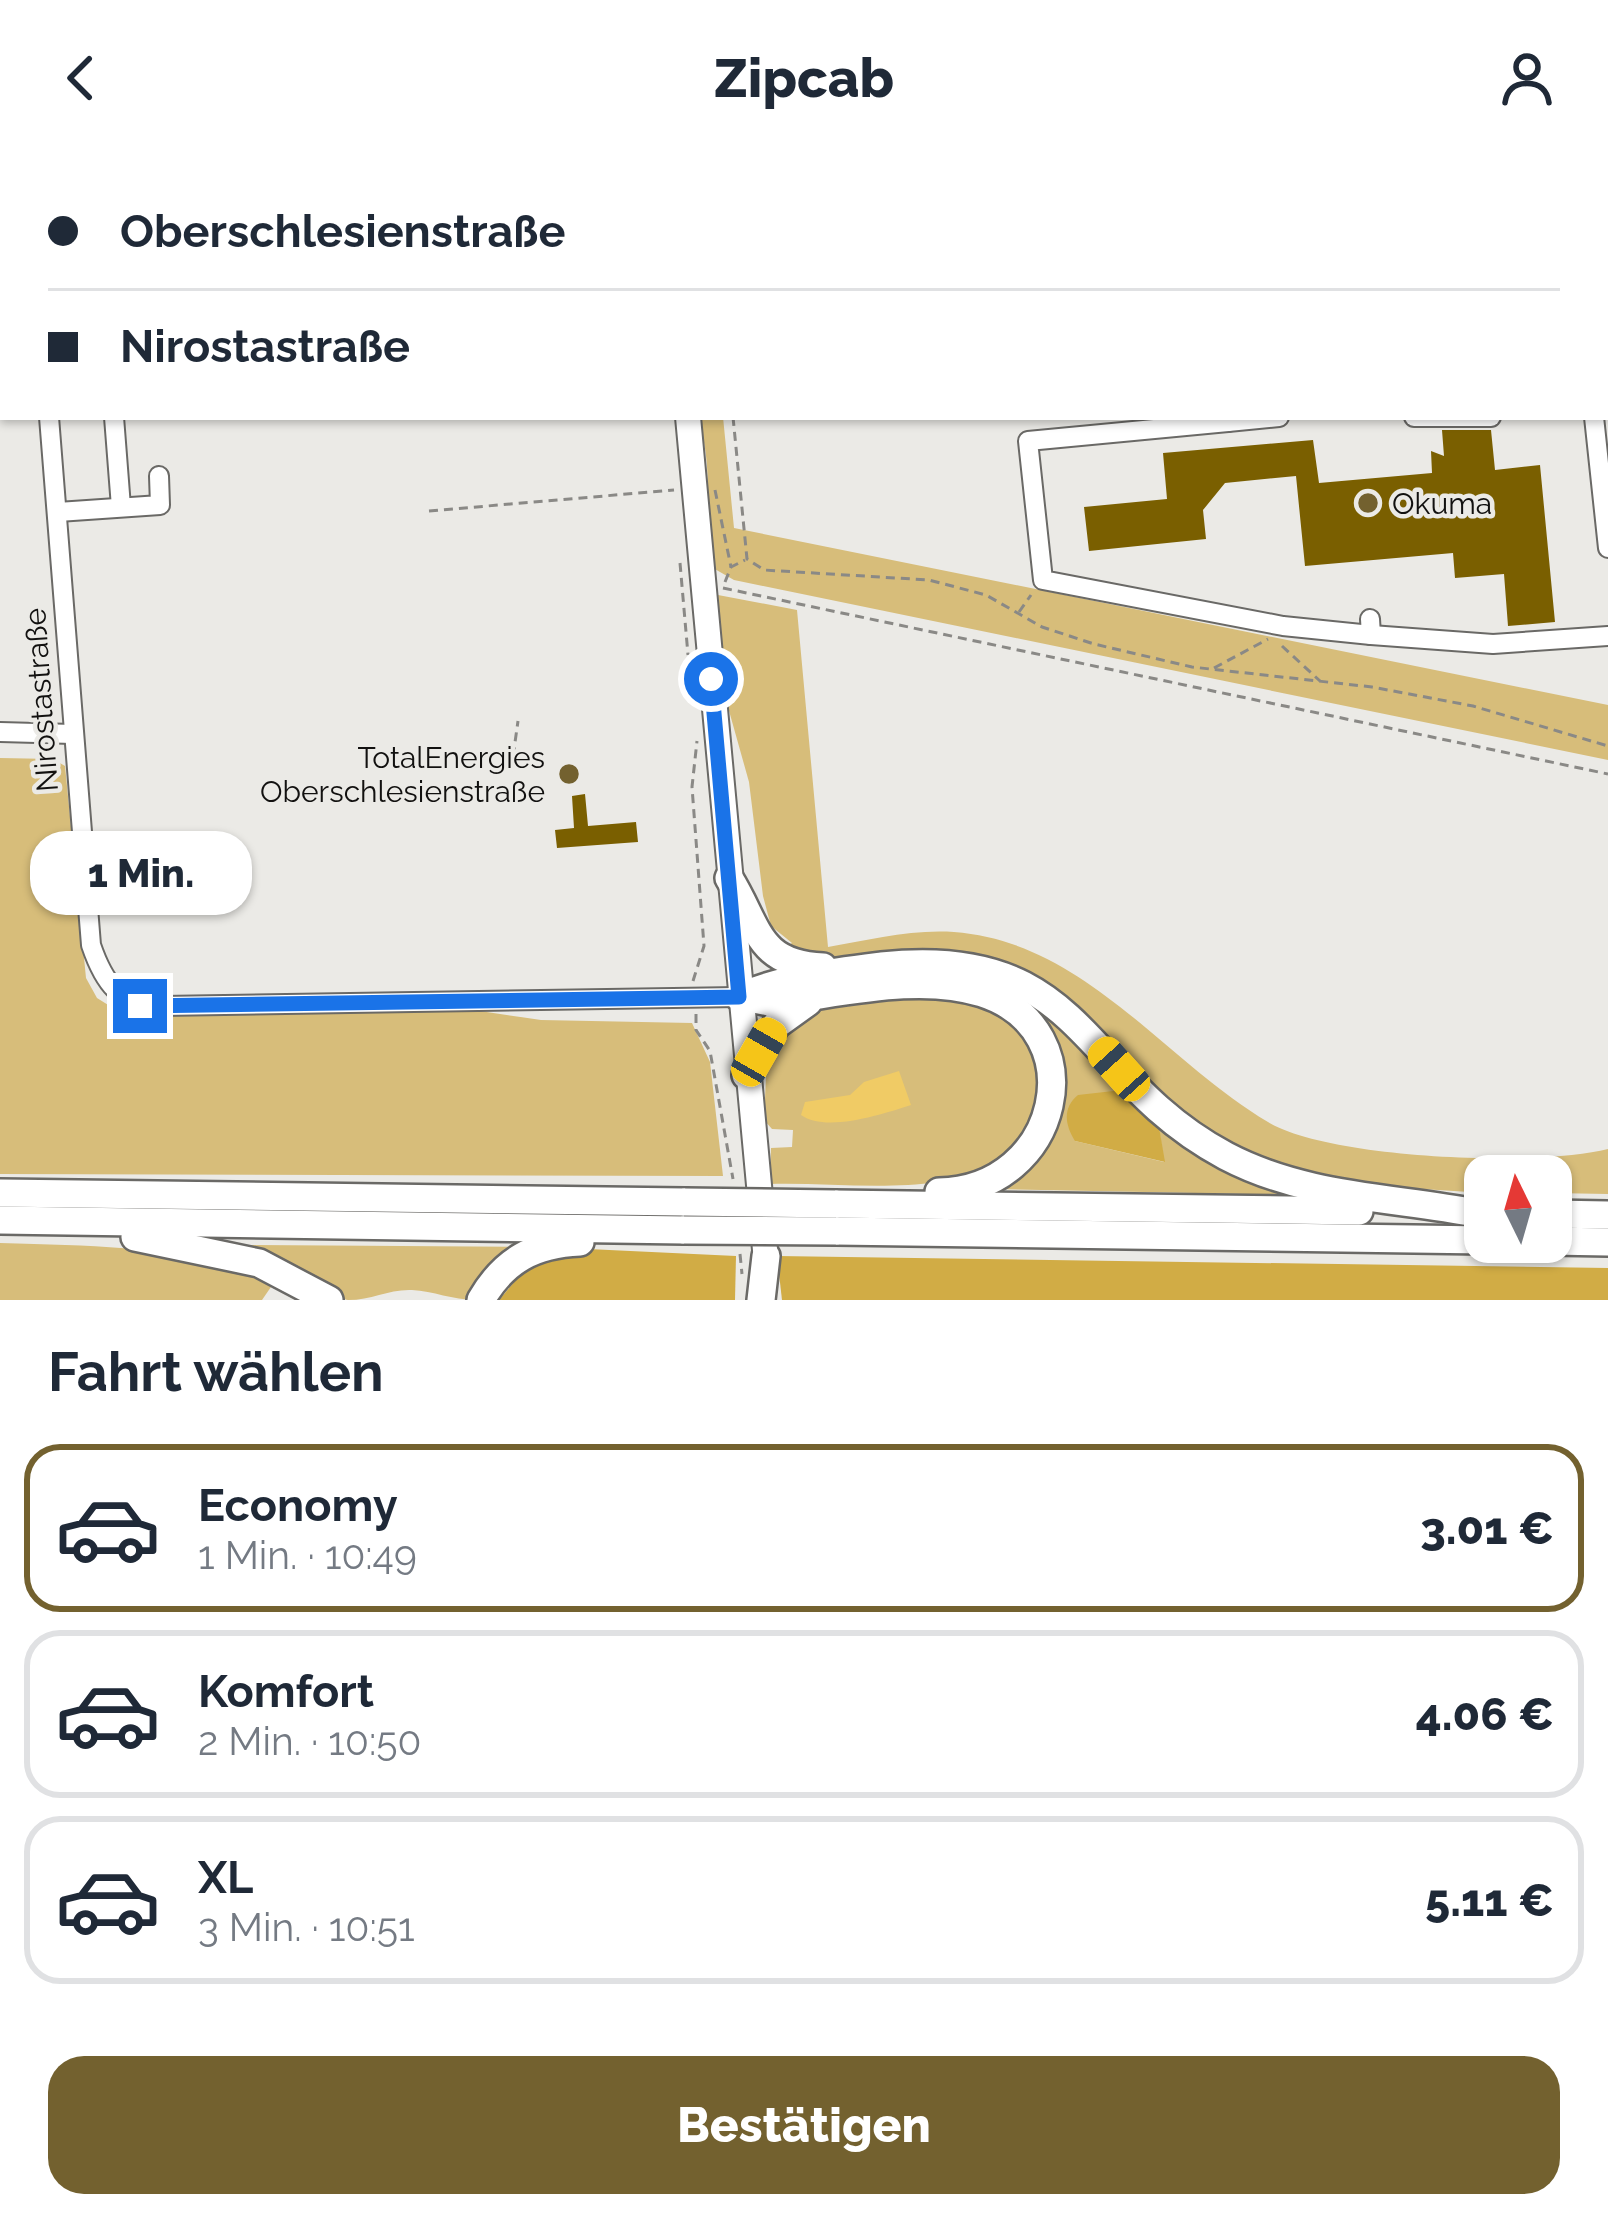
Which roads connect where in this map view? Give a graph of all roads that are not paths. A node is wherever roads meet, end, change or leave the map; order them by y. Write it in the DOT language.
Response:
graph roads {
  1 [pos="49,420"];
  2 [pos="114,420"];
  3 [pos="688,420"];
  4 [pos="1219,420"];
  5 [pos="1594,420"];
  6 [pos="159,476"];
  7 [pos="121,507"];
  8 [pos="58,512"];
  9 [pos="1608,548"];
  10 [pos="1608,636"];
  11 [pos="0,732"];
  12 [pos="73,734"];
  13 [pos="729,878"];
  14 [pos="869,968"];
  15 [pos="739,997"];
  16 [pos="817,998"];
  17 [pos="746,1075"];
  18 [pos="0,1193"];
  19 [pos="1464,1211"];
  20 [pos="1464,1213"];
  21 [pos="1572,1214"];
  22 [pos="1608,1215"];
  23 [pos="835,1217"];
  24 [pos="0,1222"];
  25 [pos="683,1225"];
  26 [pos="1464,1240"];
  27 [pos="1572,1241"];
  28 [pos="1608,1242"];
  29 [pos="766,1256"];
  30 [pos="752,1290"];
  31 [pos="329,1300"];
  32 [pos="481,1300"];
  33 [pos="771,1300"];
  1 -- 8 [label="street, Nirostastraße"];
  2 -- 7 [label="street"];
  3 -- 13 [label="main road"];
  4 -- 10 [label="street"];
  5 -- 9 [label="street"];
  6 -- 7 [label="street"];
  7 -- 8 [label="street"];
  8 -- 12 [label="street, Nirostastraße"];
  11 -- 12 [label="street"];
  12 -- 15 [label="street, Nirostastraße"];
  13 -- 14 [label="highway"];
  13 -- 15 [label="main road"];
  14 -- 15 [label="highway"];
  14 -- 19 [label="highway"];
  15 -- 16 [label="highway"];
  15 -- 17 [label="main road"];
  16 -- 17 [label="highway"];
  16 -- 23 [label="highway"];
  17 -- 29 [label="main road"];
  18 -- 25 [label="highway"];
  20 -- 23 [label="highway"];
  21 -- 22 [label="highway"];
  23 -- 25 [label="highway, bridge"];
  23 -- 25 [label="highway, bridge"];
  23 -- 26 [label="highway"];
  24 -- 25 [label="highway"];
  24 -- 31 [label="highway"];
  25 -- 32 [label="highway"];
  27 -- 28 [label="highway"];
  29 -- 30 [label="highway"];
  29 -- 33 [label="main road"];
}
